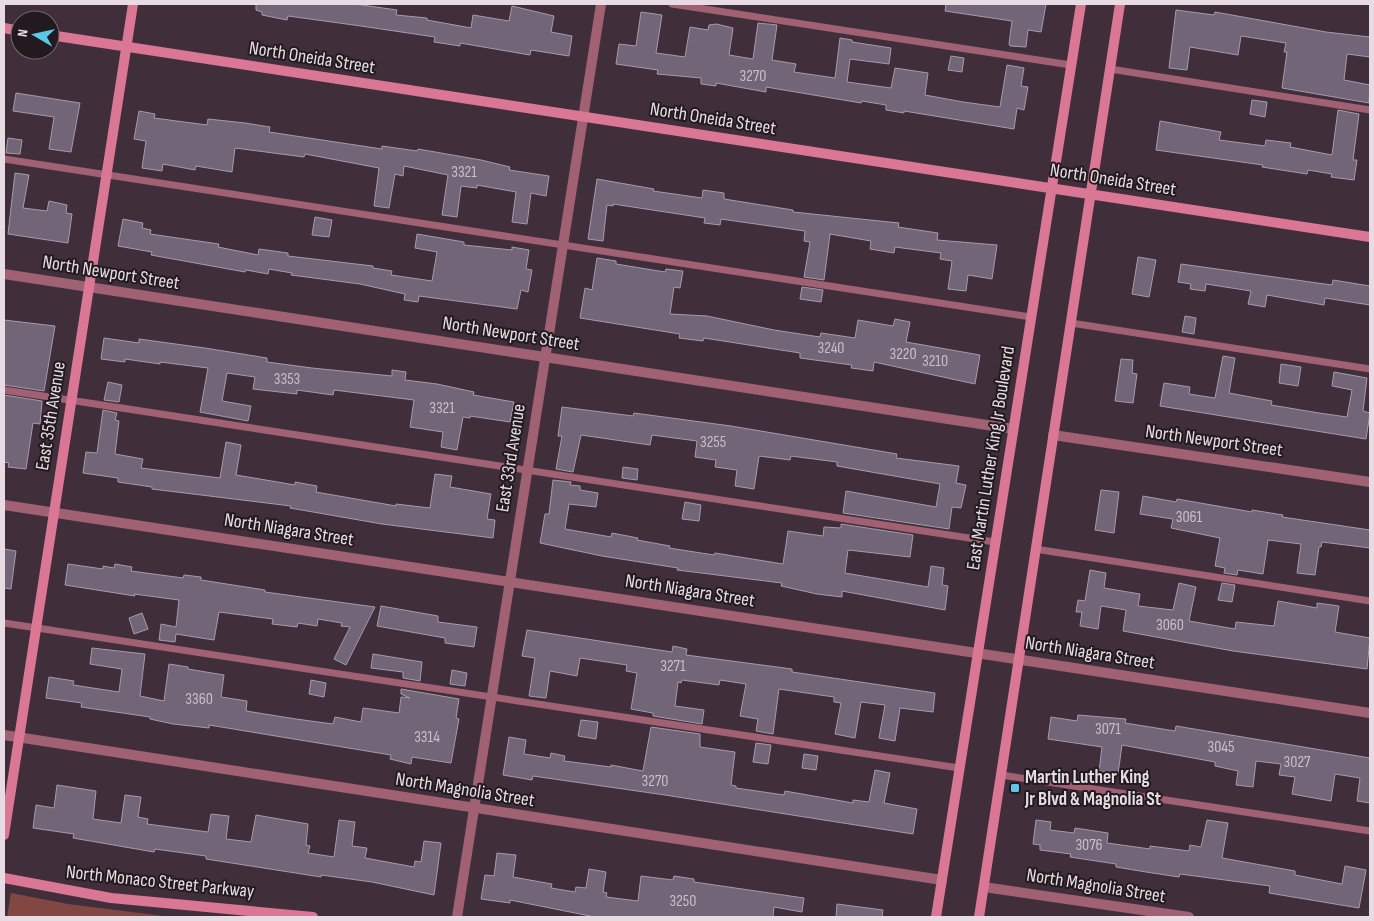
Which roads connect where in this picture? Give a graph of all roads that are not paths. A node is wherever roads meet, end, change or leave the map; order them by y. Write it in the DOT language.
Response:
graph roads {
  1 [pos="132,4"];
  2 [pos="601,4"];
  3 [pos="672,4"];
  4 [pos="1081,4"];
  5 [pos="1120,4"];
  6 [pos="60,37"];
  7 [pos="126,47"];
  8 [pos="1071,65"];
  9 [pos="1110,69"];
  10 [pos="1370,110"];
  11 [pos="583,117"];
  12 [pos="4,159"];
  13 [pos="106,175"];
  14 [pos="1052,189"];
  15 [pos="1090,195"];
  16 [pos="1370,237"];
  17 [pos="563,244"];
  18 [pos="4,274"];
  19 [pos="89,287"];
  20 [pos="1031,317"];
  21 [pos="1071,323"];
  22 [pos="545,357"];
  23 [pos="1370,369"];
  24 [pos="4,390"];
  25 [pos="71,400"];
  26 [pos="1013,429"];
  27 [pos="1054,435"];
  28 [pos="527,470"];
  29 [pos="1370,482"];
  30 [pos="4,505"];
  31 [pos="54,513"];
  32 [pos="995,542"];
  33 [pos="1036,549"];
  34 [pos="510,581"];
  35 [pos="1370,601"];
  36 [pos="4,623"];
  37 [pos="36,628"];
  38 [pos="977,653"];
  39 [pos="1018,660"];
  40 [pos="492,697"];
  41 [pos="1370,714"];
  42 [pos="4,735"];
  43 [pos="19,738"];
  44 [pos="959,768"];
  45 [pos="1001,775"];
  46 [pos="475,809"];
  47 [pos="1370,831"];
  48 [pos="4,834"];
  49 [pos="4,878"];
  50 [pos="942,880"];
  51 [pos="984,887"];
  52 [pos="313,917"];
  53 [pos="457,917"];
  54 [pos="936,917"];
  55 [pos="979,917"];
  56 [pos="1189,917"];
  1 -- 7 [label="street, East 35th Avenue"];
  2 -- 11 [label="street, East 33rd Avenue"];
  3 -- 8 [label="lane"];
  4 -- 8 [label="street, East Martin Luther King Jr Boulevard"];
  5 -- 9 [label="street"];
  6 -- 7 [label="street, North Oneida Street"];
  7 -- 11 [label="street, North Oneida Street"];
  7 -- 13 [label="street, East 35th Avenue"];
  8 -- 14 [label="street, East Martin Luther King Jr Boulevard"];
  9 -- 10 [label="lane"];
  9 -- 15 [label="street"];
  11 -- 14 [label="street, North Oneida Street"];
  11 -- 17 [label="street, East 33rd Avenue"];
  12 -- 13 [label="lane"];
  13 -- 17 [label="lane"];
  13 -- 19 [label="street, East 35th Avenue"];
  14 -- 15 [label="street, North Oneida Street"];
  14 -- 20 [label="street, East Martin Luther King Jr Boulevard"];
  15 -- 16 [label="street, North Oneida Street"];
  15 -- 21 [label="street"];
  17 -- 20 [label="lane"];
  17 -- 22 [label="street, East 33rd Avenue"];
  18 -- 19 [label="street, North Newport Street"];
  19 -- 22 [label="street, North Newport Street"];
  19 -- 25 [label="street, East 35th Avenue"];
  20 -- 26 [label="street, East Martin Luther King Jr Boulevard"];
  21 -- 23 [label="lane"];
  21 -- 27 [label="street"];
  22 -- 26 [label="street, North Newport Street"];
  22 -- 28 [label="street, East 33rd Avenue"];
  24 -- 25 [label="lane"];
  25 -- 28 [label="lane"];
  25 -- 31 [label="street, East 35th Avenue"];
  26 -- 32 [label="street, East Martin Luther King Jr Boulevard"];
  27 -- 29 [label="street, North Newport Street"];
  27 -- 33 [label="street"];
  28 -- 32 [label="lane"];
  28 -- 34 [label="street, East 33rd Avenue"];
  30 -- 31 [label="street, North Niagara Street"];
  31 -- 34 [label="street, North Niagara Street"];
  31 -- 37 [label="street, East 35th Avenue"];
  32 -- 38 [label="street, East Martin Luther King Jr Boulevard"];
  33 -- 35 [label="lane"];
  33 -- 39 [label="street"];
  34 -- 38 [label="street, North Niagara Street"];
  34 -- 40 [label="street, East 33rd Avenue"];
  36 -- 37 [label="lane"];
  37 -- 40 [label="lane"];
  37 -- 43 [label="street, East 35th Avenue"];
  38 -- 39 [label="street, North Niagara Street"];
  38 -- 44 [label="street, East Martin Luther King Jr Boulevard"];
  39 -- 41 [label="street, North Niagara Street"];
  39 -- 45 [label="street"];
  40 -- 44 [label="lane"];
  40 -- 46 [label="street, East 33rd Avenue"];
  42 -- 43 [label="street, North Magnolia Street"];
  43 -- 46 [label="street, North Magnolia Street"];
  43 -- 48 [label="street, East 35th Avenue"];
  44 -- 50 [label="street, East Martin Luther King Jr Boulevard"];
  45 -- 47 [label="lane"];
  45 -- 51 [label="street"];
  46 -- 50 [label="street, North Magnolia Street"];
  46 -- 53 [label="street, East 33rd Avenue"];
  49 -- 52 [label="street, North Monaco Street Parkway"];
  50 -- 54 [label="street, East Martin Luther King Jr Boulevard"];
  51 -- 55 [label="street"];
  51 -- 56 [label="street, North Magnolia Street"];
}
